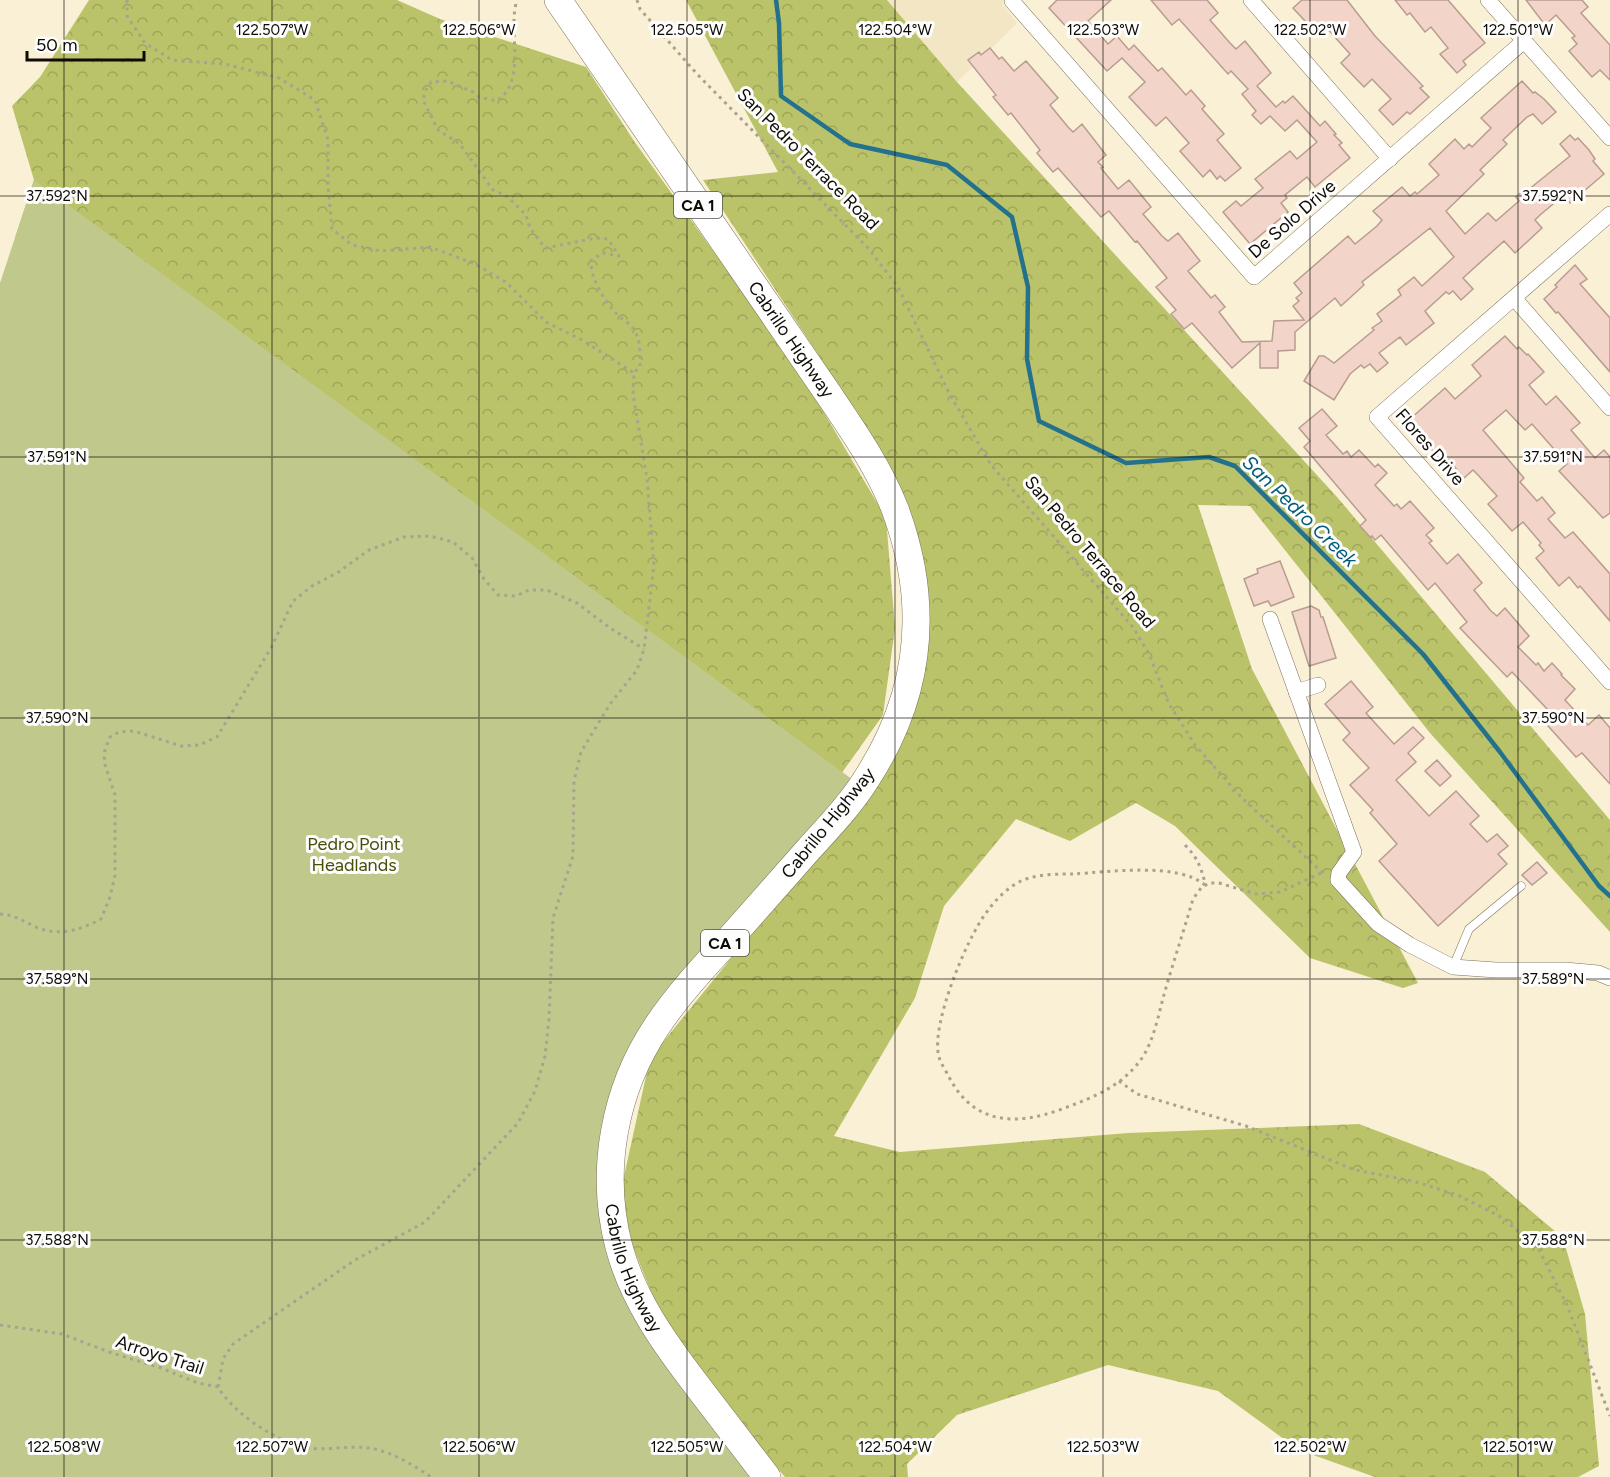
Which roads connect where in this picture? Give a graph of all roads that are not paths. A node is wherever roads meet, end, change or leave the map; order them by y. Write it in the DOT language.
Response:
graph roads {
  1 [pos="558,0"];
  2 [pos="1013,0"];
  3 [pos="1251,0"];
  4 [pos="1488,0"];
  5 [pos="1524,41"];
  6 [pos="1610,138"];
  7 [pos="1390,159"];
  8 [pos="1610,214"];
  9 [pos="1514,298"];
  10 [pos="1610,408"];
  11 [pos="1270,619"];
  12 [pos="1610,682"];
  13 [pos="1318,685"];
  14 [pos="1296,692"];
  15 [pos="1521,886"];
  16 [pos="1453,967"];
  17 [pos="1610,978"];
  18 [pos="767,1477"];
  1 -- 18 [label="highway, Cabrillo Highway / CA 1"];
  2 -- 7 [label="street, De Solo Drive"];
  3 -- 7 [label="street"];
  4 -- 5 [label="street"];
  5 -- 6 [label="street"];
  5 -- 7 [label="street, De Solo Drive"];
  8 -- 9 [label="street, Flores Drive"];
  9 -- 10 [label="street"];
  9 -- 12 [label="street, Flores Drive"];
  11 -- 14 [label="street"];
  13 -- 14 [label="street"];
  14 -- 16 [label="street"];
  15 -- 16 [label="lane"];
  16 -- 17 [label="street"];
}
